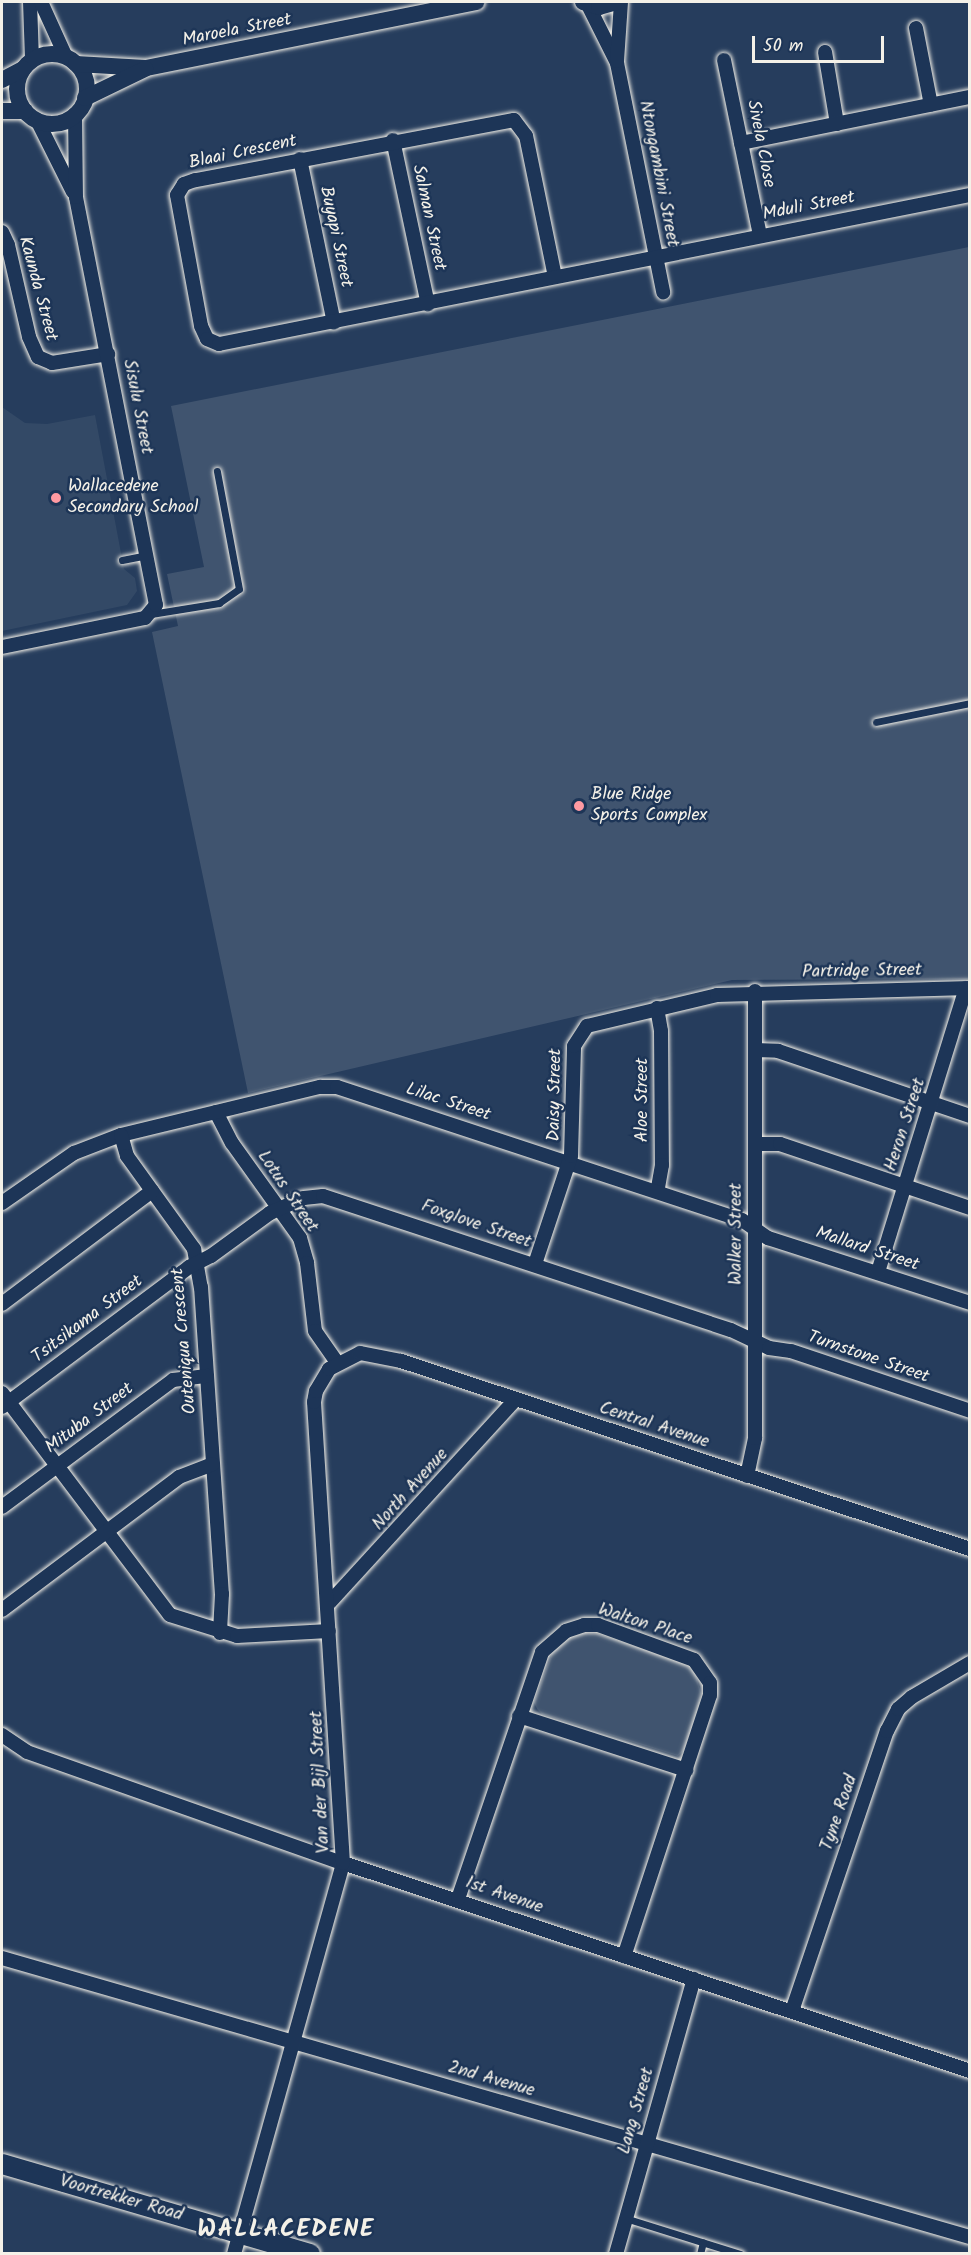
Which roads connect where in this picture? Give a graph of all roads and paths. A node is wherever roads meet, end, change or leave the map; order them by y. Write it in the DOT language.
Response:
graph roads {
  1 [pos="30,2"];
  2 [pos="41,2"];
  3 [pos="476,2"];
  4 [pos="619,2"];
  5 [pos="586,3"];
  6 [pos="916,28"];
  7 [pos="825,52"];
  8 [pos="724,60"];
  9 [pos="71,61"];
  10 [pos="617,63"];
  11 [pos="27,65"];
  12 [pos="146,68"];
  13 [pos="2,80"];
  14 [pos="969,97"];
  15 [pos="85,98"];
  16 [pos="931,105"];
  17 [pos="2,111"];
  18 [pos="75,114"];
  19 [pos="31,116"];
  20 [pos="837,124"];
  21 [pos="393,140"];
  22 [pos="741,142"];
  23 [pos="300,159"];
  24 [pos="969,195"];
  25 [pos="76,197"];
  26 [pos="2,232"];
  27 [pos="760,235"];
  28 [pos="656,258"];
  29 [pos="555,276"];
  30 [pos="663,292"];
  31 [pos="428,304"];
  32 [pos="334,323"];
  33 [pos="108,354"];
  34 [pos="216,471"];
  35 [pos="148,555"];
  36 [pos="122,560"];
  37 [pos="151,614"];
  38 [pos="2,647"];
  39 [pos="969,703"];
  40 [pos="876,722"];
  41 [pos="968,988"];
  42 [pos="755,991"];
  43 [pos="657,1008"];
  44 [pos="964,1025"];
  45 [pos="755,1050"];
  46 [pos="932,1104"];
  47 [pos="216,1112"];
  48 [pos="969,1116"];
  49 [pos="121,1135"];
  50 [pos="755,1144"];
  51 [pos="569,1163"];
  52 [pos="905,1187"];
  53 [pos="153,1191"];
  54 [pos="657,1192"];
  55 [pos="2,1203"];
  56 [pos="969,1208"];
  57 [pos="280,1209"];
  58 [pos="755,1229"];
  59 [pos="197,1263"];
  60 [pos="535,1264"];
  61 [pos="878,1272"];
  62 [pos="969,1303"];
  63 [pos="2,1304"];
  64 [pos="755,1340"];
  65 [pos="333,1366"];
  66 [pos="207,1376"];
  67 [pos="516,1399"];
  68 [pos="4,1401"];
  69 [pos="969,1411"];
  70 [pos="213,1464"];
  71 [pos="56,1467"];
  72 [pos="747,1476"];
  73 [pos="2,1508"];
  74 [pos="105,1533"];
  75 [pos="969,1549"];
  76 [pos="330,1602"];
  77 [pos="2,1610"];
  78 [pos="329,1631"];
  79 [pos="220,1633"];
  80 [pos="969,1663"];
  81 [pos="519,1716"];
  82 [pos="2,1735"];
  83 [pos="686,1770"];
  84 [pos="344,1863"];
  85 [pos="458,1899"];
  86 [pos="624,1956"];
  87 [pos="2,1958"];
  88 [pos="694,1979"];
  89 [pos="792,2011"];
  90 [pos="295,2041"];
  91 [pos="969,2071"];
  92 [pos="646,2144"];
  93 [pos="2,2164"];
  94 [pos="625,2218"];
  95 [pos="239,2233"];
  96 [pos="969,2237"];
  97 [pos="703,2242"];
  98 [pos="234,2253"];
  99 [pos="310,2253"];
  100 [pos="616,2253"];
  101 [pos="700,2253"];
  102 [pos="740,2253"];
  1 -- 11 [label="street"];
  2 -- 9 [label="street"];
  3 -- 12 [label="street, Maroela Street"];
  4 -- 5 [label="street"];
  4 -- 10 [label="street, Ntongambini Street"];
  5 -- 10 [label="street, Ntongambini Street"];
  6 -- 16 [label="street"];
  7 -- 20 [label="street"];
  8 -- 22 [label="street, Sivela Close"];
  9 -- 11 [label="street"];
  9 -- 12 [label="street, Maroela Street"];
  9 -- 15 [label="street"];
  10 -- 28 [label="street, Ntongambini Street"];
  11 -- 13 [label="street"];
  11 -- 19 [label="street"];
  12 -- 15 [label="street, Maroela Street"];
  14 -- 16 [label="street"];
  15 -- 18 [label="street"];
  16 -- 20 [label="street"];
  17 -- 19 [label="street"];
  18 -- 19 [label="street"];
  18 -- 25 [label="street, Sisulu Street"];
  19 -- 25 [label="street, Sisulu Street"];
  20 -- 22 [label="street"];
  21 -- 23 [label="street, Blaai Crescent"];
  21 -- 29 [label="street, Blaai Crescent"];
  21 -- 31 [label="street, Salman Street"];
  22 -- 27 [label="street, Sivela Close"];
  23 -- 32 [label="street, Buyapi Street"];
  23 -- 32 [label="street, Blaai Crescent"];
  24 -- 27 [label="street, Mduli Street"];
  25 -- 33 [label="street, Sisulu Street"];
  26 -- 33 [label="street, Kaunda Street"];
  27 -- 28 [label="street, Mduli Street"];
  28 -- 29 [label="street, Blaai Crescent"];
  28 -- 30 [label="street, Ntongambini Street"];
  29 -- 31 [label="street, Blaai Crescent"];
  31 -- 32 [label="street, Blaai Crescent"];
  33 -- 35 [label="street, Sisulu Street"];
  34 -- 37 [label="lane"];
  35 -- 36 [label="lane"];
  35 -- 37 [label="street, Sisulu Street"];
  37 -- 38 [label="street"];
  39 -- 40 [label="lane"];
  41 -- 42 [label="street, Partridge Street"];
  41 -- 44 [label="street, Heron Street"];
  42 -- 43 [label="street, Daisy Street"];
  42 -- 45 [label="street, Walker Street"];
  43 -- 51 [label="street, Daisy Street"];
  43 -- 54 [label="street, Aloe Street"];
  44 -- 46 [label="street, Heron Street"];
  45 -- 46 [label="street"];
  45 -- 50 [label="street, Walker Street"];
  46 -- 48 [label="street"];
  46 -- 52 [label="street, Heron Street"];
  47 -- 49 [label="street, Lilac Street"];
  47 -- 51 [label="street, Lilac Street"];
  47 -- 57 [label="street, Lotus Street"];
  49 -- 53 [label="street, Outeniqua Crescent"];
  49 -- 55 [label="street"];
  50 -- 52 [label="street"];
  50 -- 58 [label="street, Walker Street"];
  51 -- 54 [label="street, Lilac Street"];
  51 -- 60 [label="street, Daisy Street"];
  52 -- 56 [label="street"];
  52 -- 61 [label="street, Heron Street"];
  53 -- 59 [label="street, Outeniqua Crescent"];
  53 -- 63 [label="street"];
  54 -- 58 [label="street, Lilac Street"];
  57 -- 59 [label="street, Foxglove Street"];
  57 -- 60 [label="street, Foxglove Street"];
  57 -- 65 [label="street, Lotus Street"];
  58 -- 61 [label="street, Mallard Street"];
  58 -- 64 [label="street, Walker Street"];
  59 -- 66 [label="street, Outeniqua Crescent"];
  59 -- 68 [label="street, Tsitsikama Street"];
  60 -- 64 [label="street, Foxglove Street"];
  61 -- 62 [label="street, Mallard Street"];
  64 -- 69 [label="street, Turnstone Street"];
  64 -- 72 [label="street, Walker Street"];
  65 -- 67 [label="street, Central Avenue"];
  65 -- 76 [label="street, Van der Bijl Street"];
  66 -- 70 [label="street, Outeniqua Crescent"];
  66 -- 71 [label="street, Mituba Street"];
  67 -- 72 [label="street, Central Avenue"];
  67 -- 76 [label="street, North Avenue"];
  68 -- 71 [label="street"];
  70 -- 74 [label="street"];
  70 -- 79 [label="street, Outeniqua Crescent"];
  71 -- 73 [label="street, Mituba Street"];
  71 -- 74 [label="street"];
  72 -- 75 [label="street, Central Avenue"];
  74 -- 77 [label="street"];
  74 -- 79 [label="street"];
  76 -- 78 [label="street, Van der Bijl Street"];
  78 -- 79 [label="street"];
  78 -- 84 [label="street, Van der Bijl Street"];
  80 -- 89 [label="street, Tyne Road"];
  81 -- 83 [label="street"];
  81 -- 83 [label="street, Walton Place"];
  81 -- 85 [label="street, Walton Place"];
  82 -- 84 [label="street, 1st Avenue"];
  83 -- 86 [label="street, Walton Place"];
  84 -- 85 [label="street, 1st Avenue"];
  84 -- 90 [label="street, Van der Bijl Street"];
  85 -- 86 [label="street, 1st Avenue"];
  86 -- 88 [label="street, 1st Avenue"];
  87 -- 90 [label="street, 2nd Avenue"];
  88 -- 89 [label="street, 1st Avenue"];
  88 -- 92 [label="street, Lang Street"];
  89 -- 91 [label="street, 1st Avenue"];
  90 -- 92 [label="street, 2nd Avenue"];
  90 -- 95 [label="street, Van der Bijl Street"];
  92 -- 94 [label="street, Lang Street"];
  92 -- 96 [label="street, 2nd Avenue"];
  93 -- 95 [label="main road, Voortrekker Road"];
  94 -- 97 [label="lane"];
  94 -- 100 [label="street, Lang Street"];
  95 -- 98 [label="street, Van der Bijl Street"];
  95 -- 99 [label="main road, Voortrekker Road"];
  97 -- 101 [label="lane"];
  97 -- 102 [label="lane"];
}
